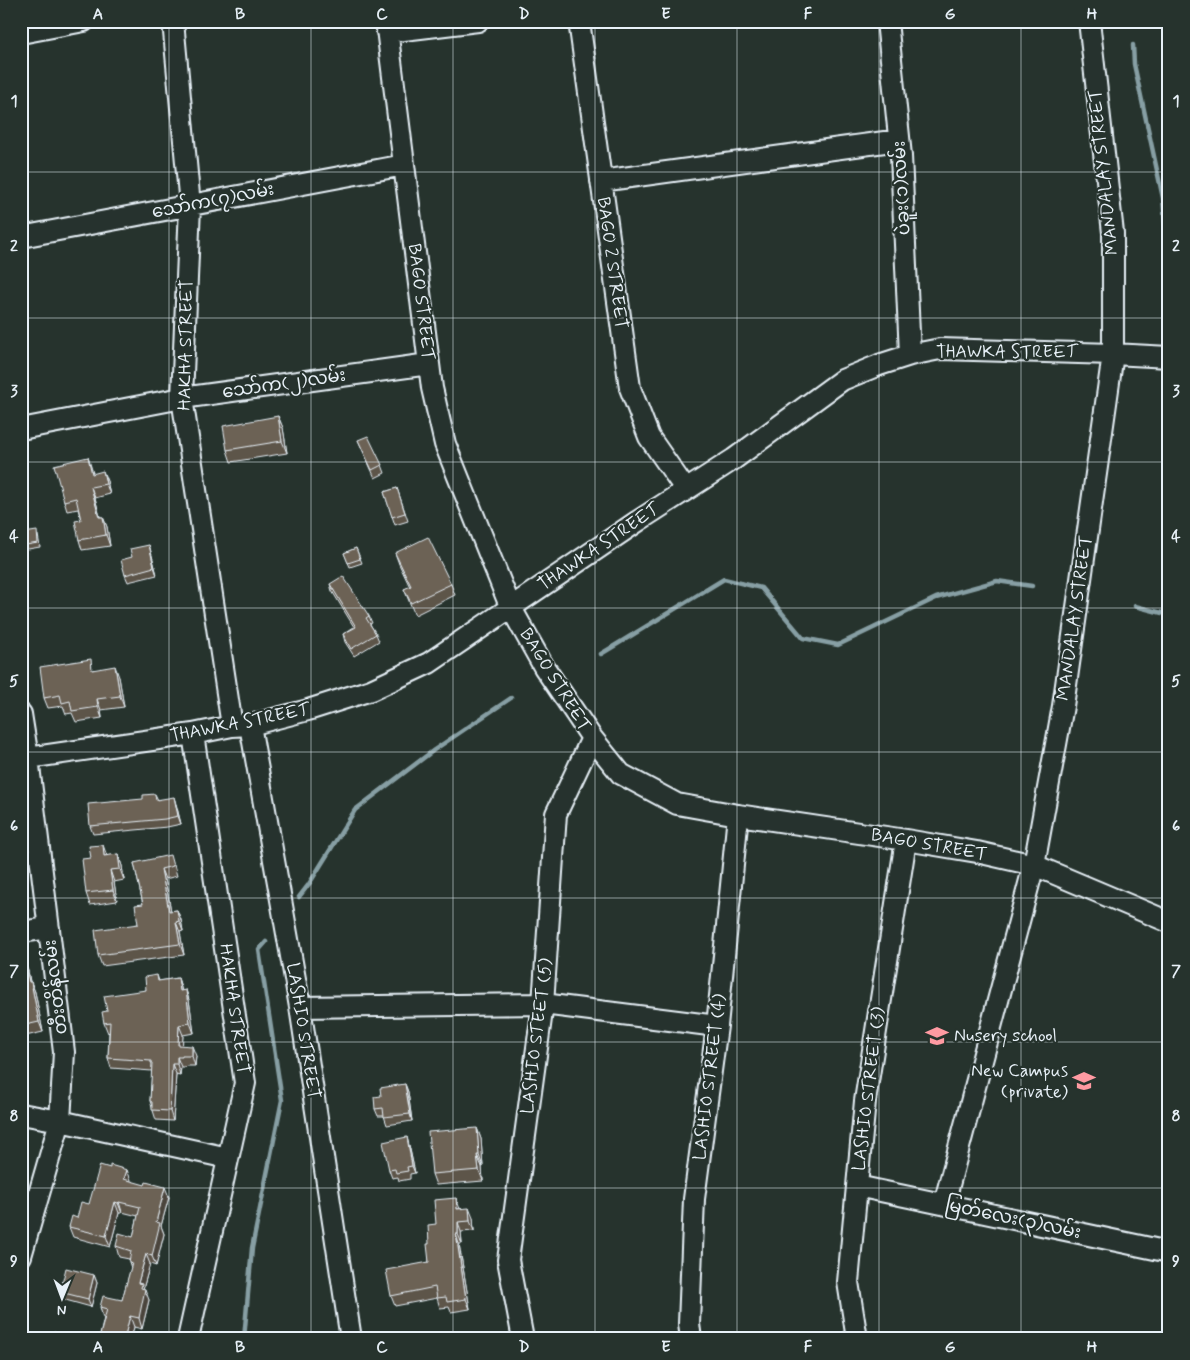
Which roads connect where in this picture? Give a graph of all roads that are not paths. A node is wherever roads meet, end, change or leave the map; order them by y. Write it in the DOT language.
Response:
graph roads {
  1 [pos="84,21"];
  2 [pos="173,21"];
  3 [pos="478,21"];
  4 [pos="579,21"];
  5 [pos="887,21"];
  6 [pos="1088,21"];
  7 [pos="387,27"];
  8 [pos="21,33"];
  9 [pos="899,140"];
  10 [pos="404,165"];
  11 [pos="601,181"];
  12 [pos="190,206"];
  13 [pos="21,237"];
  14 [pos="1113,354"];
  15 [pos="910,355"];
  16 [pos="1169,356"];
  17 [pos="429,364"];
  18 [pos="182,398"];
  19 [pos="21,429"];
  20 [pos="686,490"];
  21 [pos="510,606"];
  22 [pos="21,714"];
  23 [pos="241,725"];
  24 [pos="193,734"];
  25 [pos="592,738"];
  26 [pos="25,759"];
  27 [pos="738,815"];
  28 [pos="906,840"];
  29 [pos="1034,865"];
  30 [pos="1169,922"];
  31 [pos="48,928"];
  32 [pos="21,932"];
  33 [pos="543,1004"];
  34 [pos="300,1007"];
  35 [pos="717,1026"];
  36 [pos="21,1114"];
  37 [pos="60,1121"];
  38 [pos="228,1158"];
  39 [pos="857,1186"];
  40 [pos="944,1204"];
  41 [pos="1169,1252"];
  42 [pos="21,1256"];
  43 [pos="188,1339"];
  44 [pos="351,1339"];
  45 [pos="523,1339"];
  46 [pos="691,1339"];
  47 [pos="857,1339"];
  1 -- 8 [label="street"];
  2 -- 12 [label="street, HAKHA STREET"];
  3 -- 7 [label="street"];
  4 -- 11 [label="street, BAGO 2 STREET"];
  5 -- 9 [label="street, ပဲခူး(၁)လမ်း"];
  6 -- 14 [label="street, MANDALAY STREET"];
  7 -- 10 [label="street, BAGO STREET"];
  9 -- 11 [label="street"];
  9 -- 15 [label="street, ပဲခူး(၁)လမ်း"];
  10 -- 12 [label="street, သော်က(၇)လမ်း"];
  10 -- 17 [label="street, BAGO STREET"];
  11 -- 20 [label="street, BAGO 2 STREET"];
  12 -- 13 [label="street, သော်က(၇)လမ်း"];
  12 -- 18 [label="street, HAKHA STREET"];
  14 -- 15 [label="street, THAWKA STREET"];
  14 -- 16 [label="street, THAWKA STREET"];
  14 -- 29 [label="street, MANDALAY STREET"];
  15 -- 20 [label="street, THAWKA STREET"];
  17 -- 18 [label="street, သော်က(၂)လမ်း"];
  17 -- 21 [label="street, BAGO STREET"];
  18 -- 19 [label="street, သော်က(၂)လမ်း"];
  18 -- 23 [label="street, HAKHA STREET"];
  20 -- 21 [label="street, THAWKA STREET"];
  21 -- 23 [label="street, THAWKA STREET"];
  21 -- 25 [label="street, BAGO STREET"];
  22 -- 26 [label="street, တီးတိန်လမ်း"];
  23 -- 24 [label="street, THAWKA STREET"];
  23 -- 34 [label="street, LASHIO STREET"];
  24 -- 26 [label="street, THAWKA STREET"];
  24 -- 38 [label="street, HAKHA STREET"];
  25 -- 27 [label="street, BAGO STREET"];
  25 -- 33 [label="street, LASHIO STEET (5)"];
  26 -- 31 [label="street, တီးတိန်လမ်း"];
  27 -- 28 [label="street, BAGO STREET"];
  27 -- 35 [label="street, LASHIO STREET (4)"];
  28 -- 29 [label="street, BAGO STREET"];
  28 -- 39 [label="street, LASHIO STREET (3)"];
  29 -- 30 [label="street, BAGO STREET"];
  29 -- 40 [label="street, MANDALAY STREET"];
  31 -- 32 [label="street"];
  31 -- 37 [label="street, တီးတိန်လမ်း"];
  33 -- 34 [label="street"];
  33 -- 35 [label="street"];
  33 -- 45 [label="street, LASHIO STEET (5)"];
  34 -- 44 [label="street, LASHIO STREET"];
  35 -- 46 [label="street, LASHIO STREET (4)"];
  36 -- 37 [label="street"];
  37 -- 38 [label="street"];
  37 -- 42 [label="street, တီးတိန်လမ်း"];
  38 -- 43 [label="street, HAKHA STREET"];
  39 -- 40 [label="street, မြတ်လေး(၃)လမ်း"];
  39 -- 47 [label="street, LASHIO STREET (3)"];
  40 -- 41 [label="street, မြတ်လေး(၃)လမ်း"];
}
